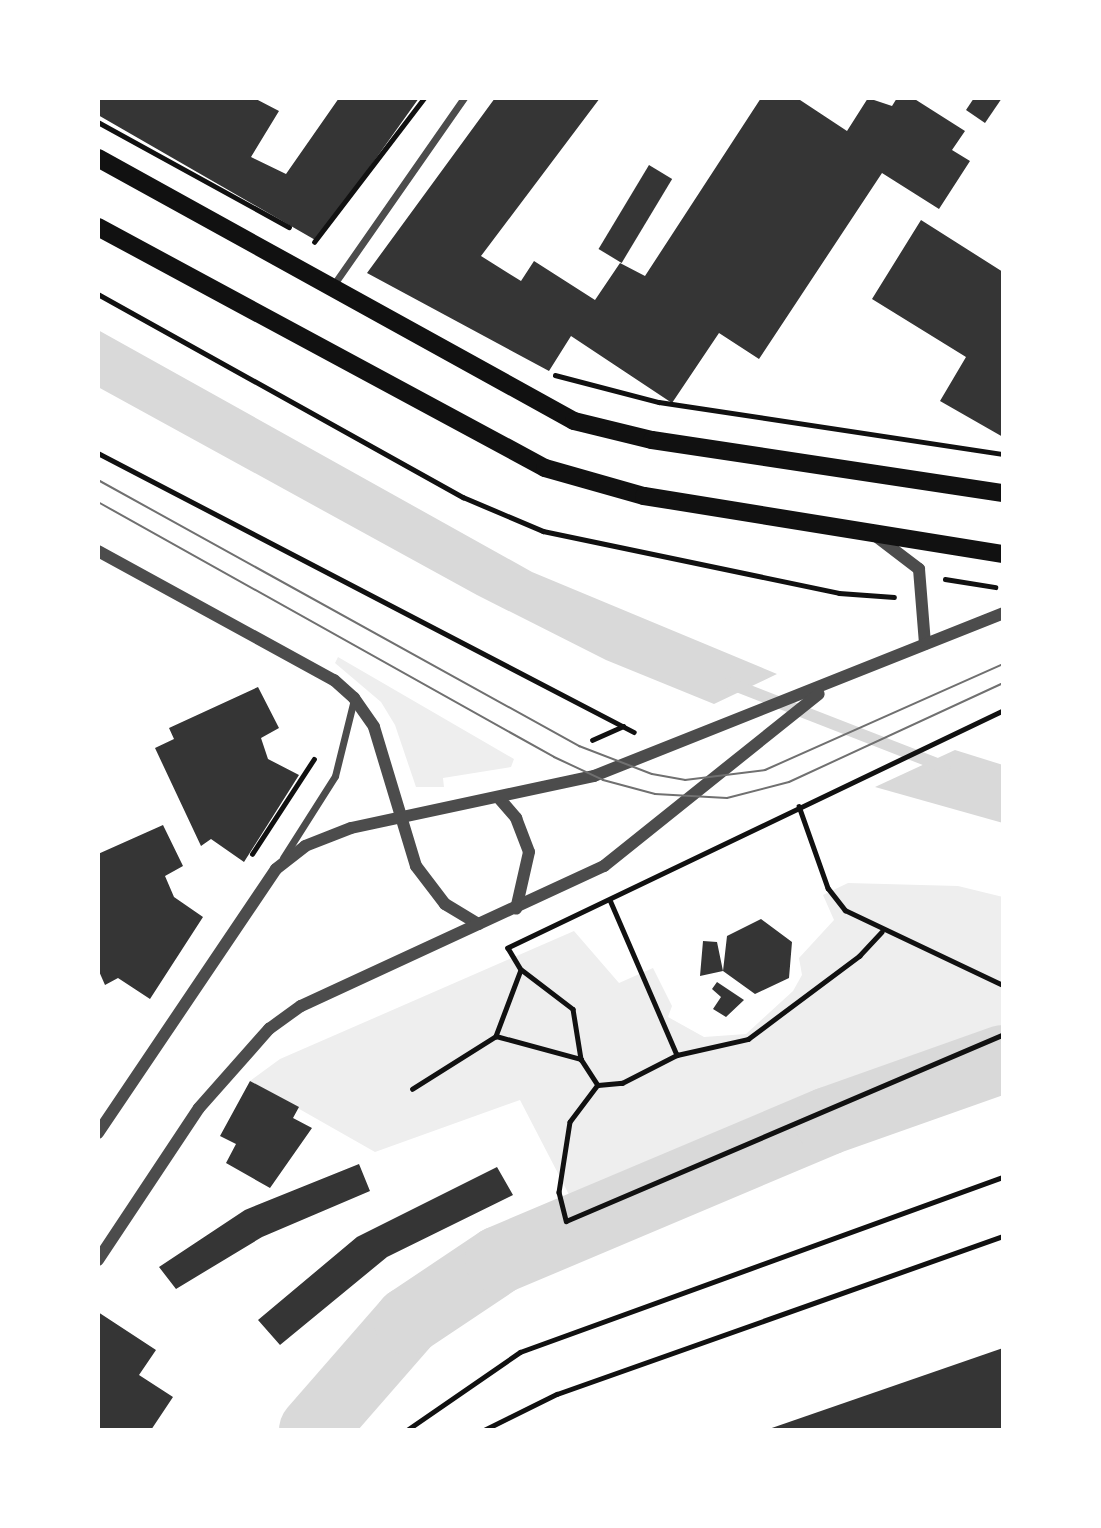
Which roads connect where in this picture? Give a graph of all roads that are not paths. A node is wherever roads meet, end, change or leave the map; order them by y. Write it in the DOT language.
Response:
graph roads {
  1 [pos="464,98"];
  2 [pos="98,158"];
  3 [pos="98,227"];
  4 [pos="330,290"];
  5 [pos="1003,493"];
  6 [pos="877,537"];
  7 [pos="98,551"];
  8 [pos="1003,554"];
  9 [pos="1003,613"];
  10 [pos="925,643"];
  11 [pos="835,684"];
  12 [pos="354,698"];
  13 [pos="498,797"];
  14 [pos="400,818"];
  15 [pos="276,869"];
  16 [pos="516,909"];
  17 [pos="478,924"];
  18 [pos="98,1133"];
  19 [pos="98,1259"];
  1 -- 4 [label="street"];
  2 -- 4 [label="main road"];
  3 -- 6 [label="main road"];
  4 -- 5 [label="main road"];
  6 -- 8 [label="main road"];
  6 -- 10 [label="street"];
  7 -- 12 [label="street"];
  9 -- 10 [label="street"];
  10 -- 11 [label="street"];
  11 -- 13 [label="street"];
  11 -- 16 [label="street"];
  12 -- 14 [label="street"];
  12 -- 15 [label="street"];
  13 -- 14 [label="street"];
  13 -- 16 [label="street"];
  14 -- 15 [label="street"];
  14 -- 17 [label="street"];
  15 -- 18 [label="street"];
  16 -- 17 [label="street"];
  17 -- 19 [label="street"];
}
